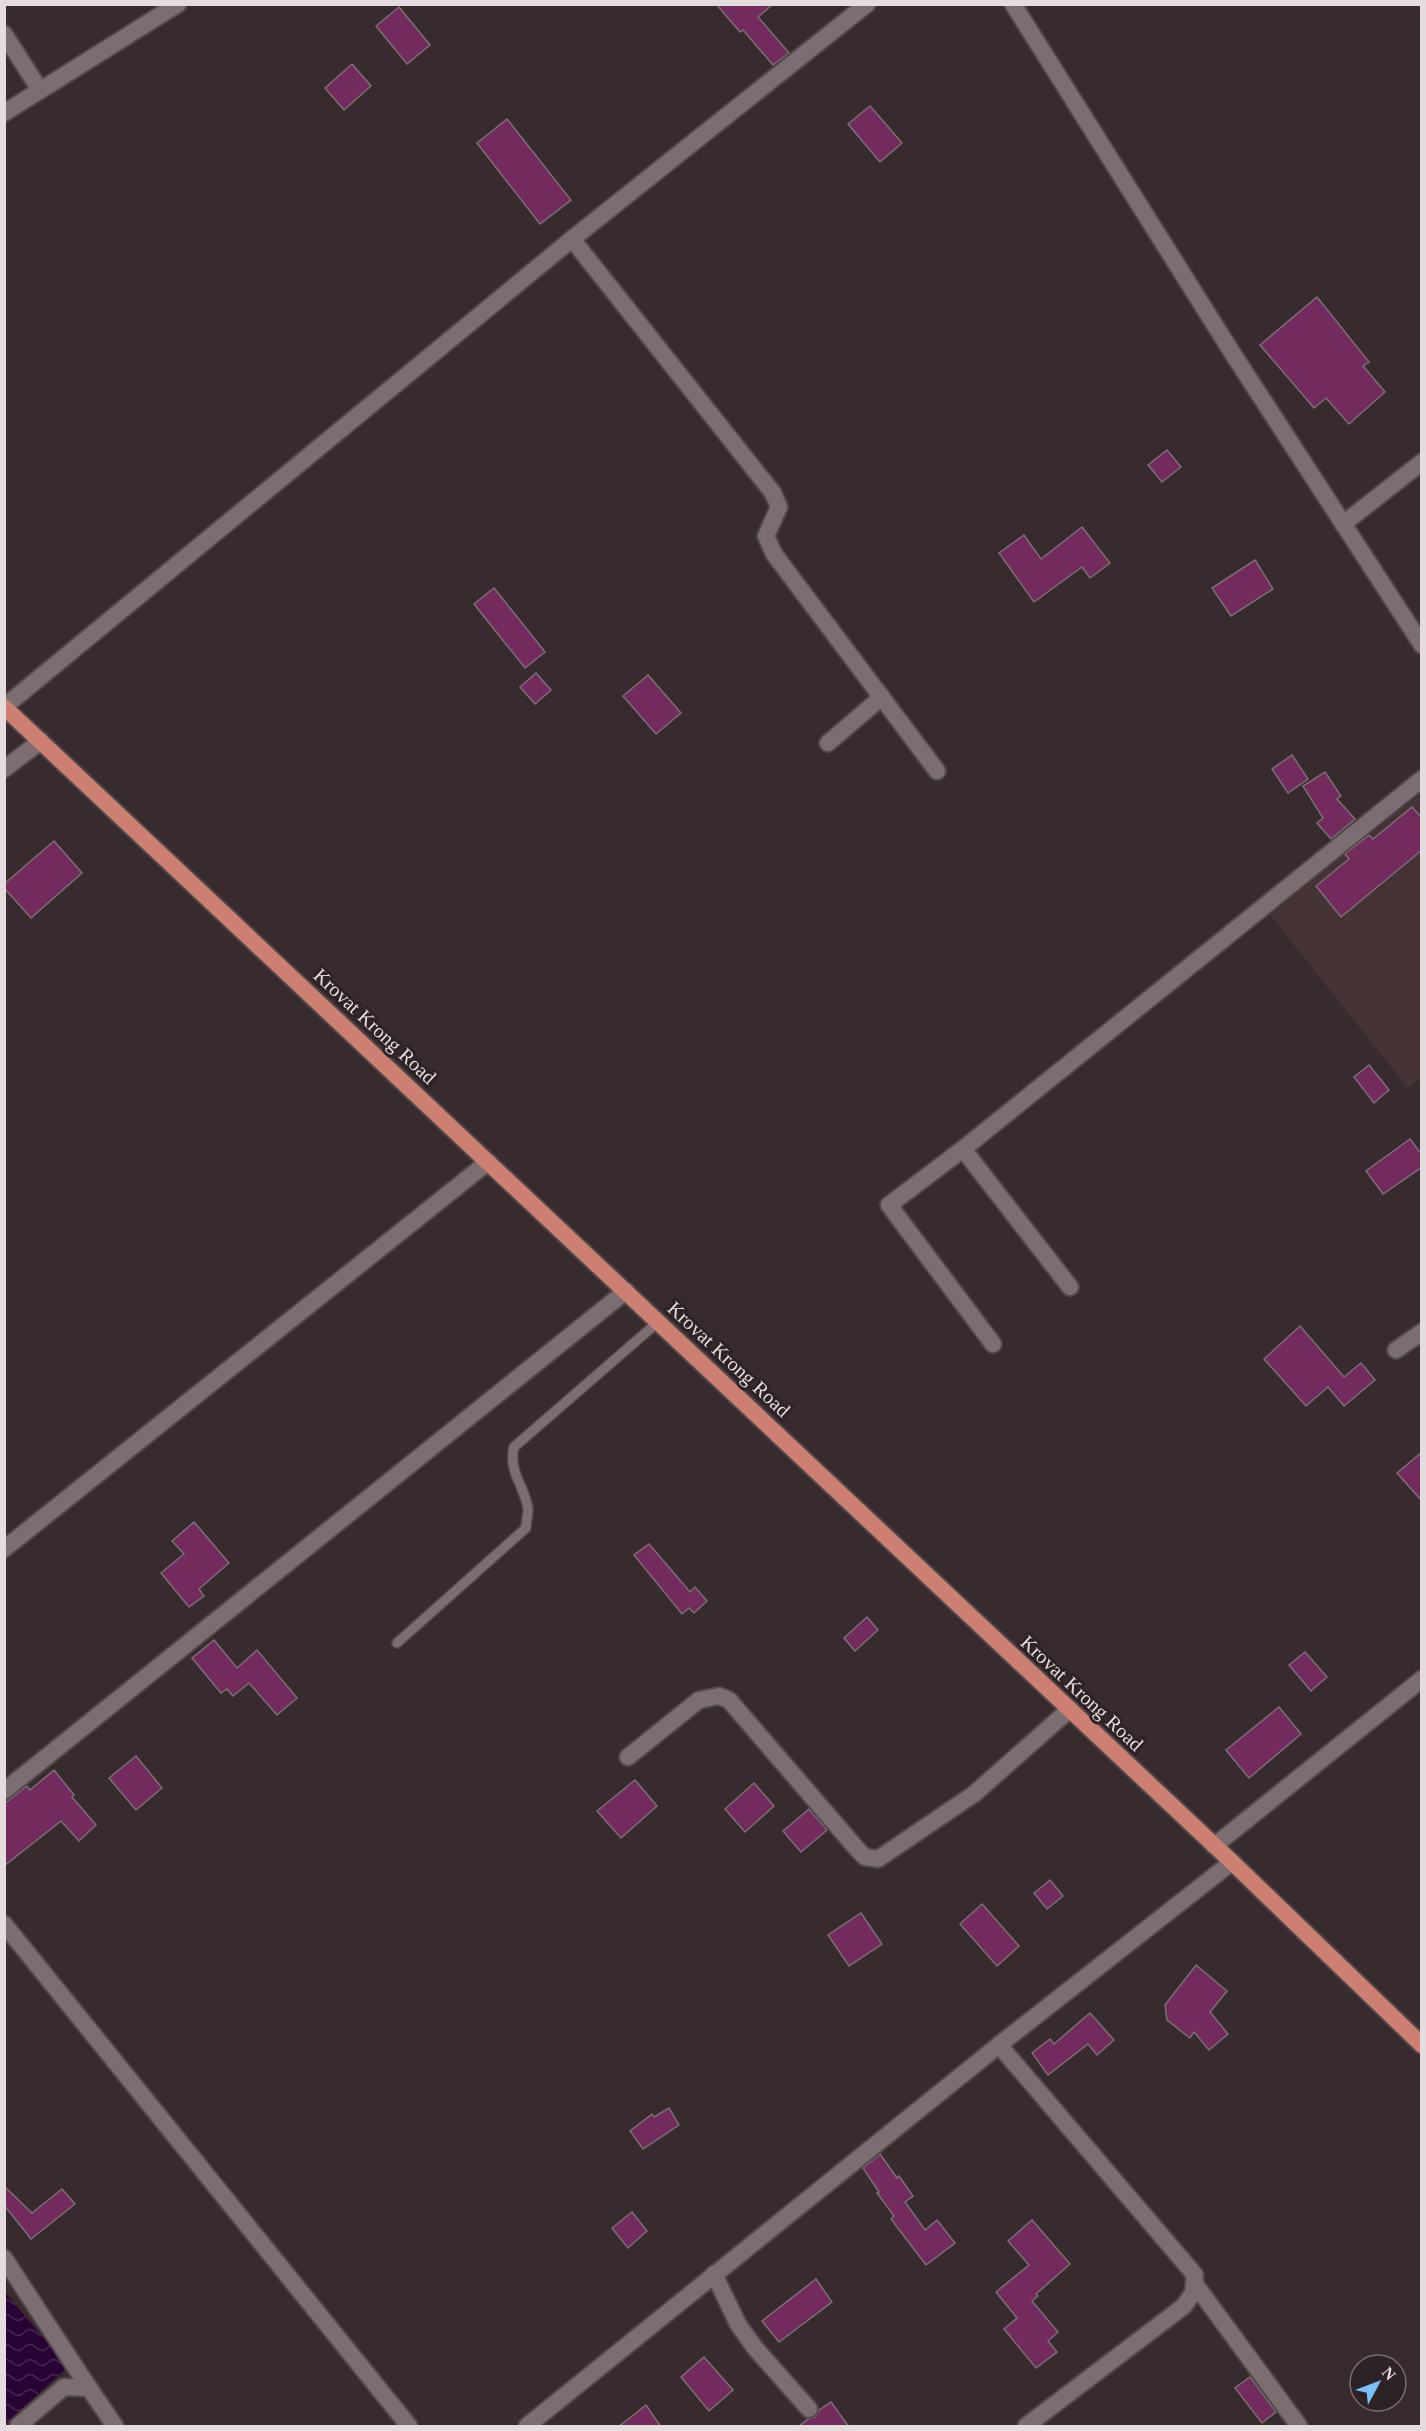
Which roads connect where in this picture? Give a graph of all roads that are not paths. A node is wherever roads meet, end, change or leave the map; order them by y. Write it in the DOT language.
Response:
graph roads {
  1 [pos="178,4"];
  2 [pos="867,4"];
  3 [pos="1013,4"];
  4 [pos="4,34"];
  5 [pos="40,90"];
  6 [pos="4,113"];
  7 [pos="572,239"];
  8 [pos="1422,462"];
  9 [pos="1343,524"];
  10 [pos="1422,645"];
  11 [pos="882,697"];
  12 [pos="4,707"];
  13 [pos="41,741"];
  14 [pos="828,743"];
  15 [pos="4,769"];
  16 [pos="937,771"];
  17 [pos="1422,779"];
  18 [pos="963,1149"];
  19 [pos="488,1162"];
  20 [pos="1070,1287"];
  21 [pos="626,1291"];
  22 [pos="658,1322"];
  23 [pos="1422,1332"];
  24 [pos="993,1344"];
  25 [pos="1396,1350"];
  26 [pos="4,1549"];
  27 [pos="397,1643"];
  28 [pos="1422,1679"];
  29 [pos="1070,1709"];
  30 [pos="628,1758"];
  31 [pos="4,1791"];
  32 [pos="1214,1846"];
  33 [pos="1232,1862"];
  34 [pos="4,1924"];
  35 [pos="1420,2041"];
  36 [pos="999,2045"];
  37 [pos="4,2258"];
  38 [pos="714,2274"];
  39 [pos="1195,2284"];
  40 [pos="89,2388"];
  41 [pos="808,2409"];
  42 [pos="18,2427"];
  43 [pos="115,2427"];
  44 [pos="409,2427"];
  45 [pos="527,2427"];
  46 [pos="1026,2427"];
  47 [pos="1299,2427"];
  1 -- 5 [label="street"];
  2 -- 7 [label="street"];
  3 -- 9 [label="street"];
  4 -- 5 [label="street"];
  5 -- 6 [label="street"];
  7 -- 11 [label="street"];
  7 -- 12 [label="street"];
  8 -- 9 [label="street"];
  9 -- 10 [label="street"];
  11 -- 14 [label="street"];
  11 -- 16 [label="street"];
  12 -- 13 [label="highway, Krovat Krong Road"];
  13 -- 15 [label="street"];
  13 -- 19 [label="highway, Krovat Krong Road"];
  17 -- 18 [label="street"];
  18 -- 20 [label="street"];
  18 -- 24 [label="street"];
  19 -- 21 [label="highway, Krovat Krong Road"];
  19 -- 26 [label="street"];
  21 -- 22 [label="highway, Krovat Krong Road"];
  21 -- 31 [label="street"];
  22 -- 27 [label="lane"];
  22 -- 29 [label="highway, Krovat Krong Road"];
  23 -- 25 [label="street"];
  28 -- 32 [label="street"];
  29 -- 30 [label="street"];
  29 -- 32 [label="highway, Krovat Krong Road"];
  32 -- 33 [label="highway, Krovat Krong Road"];
  33 -- 35 [label="highway, Krovat Krong Road"];
  33 -- 36 [label="street"];
  34 -- 44 [label="street"];
  36 -- 38 [label="street"];
  36 -- 39 [label="street"];
  37 -- 40 [label="street"];
  38 -- 41 [label="street"];
  38 -- 45 [label="street"];
  39 -- 46 [label="street"];
  39 -- 47 [label="street"];
  40 -- 42 [label="street"];
  40 -- 43 [label="street"];
}
